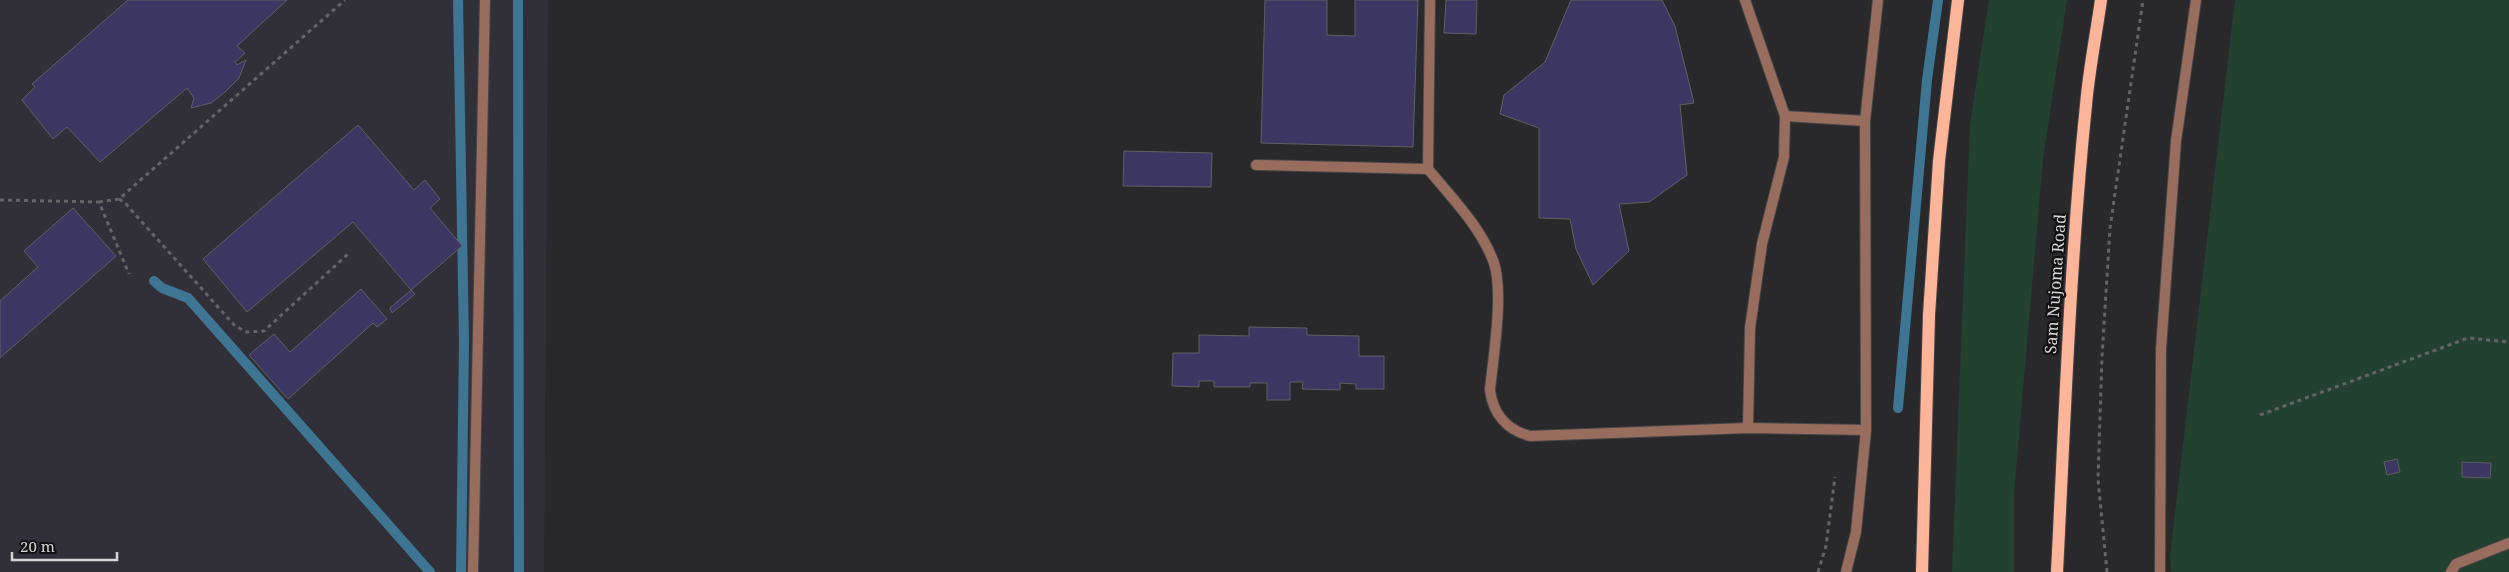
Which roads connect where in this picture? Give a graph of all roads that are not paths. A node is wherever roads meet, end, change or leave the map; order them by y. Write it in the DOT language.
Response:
graph roads {
  1 [pos="485,0"];
  2 [pos="1430,0"];
  3 [pos="1745,0"];
  4 [pos="1878,0"];
  5 [pos="1958,0"];
  6 [pos="2101,0"];
  7 [pos="2196,0"];
  8 [pos="1785,116"];
  9 [pos="1865,121"];
  10 [pos="1256,166"];
  11 [pos="1428,168"];
  12 [pos="1748,428"];
  13 [pos="1866,430"];
  14 [pos="2509,543"];
  15 [pos="473,572"];
  16 [pos="1846,572"];
  17 [pos="1922,572"];
  18 [pos="2058,572"];
  19 [pos="2160,572"];
  20 [pos="2451,572"];
  1 -- 15 [label="street"];
  2 -- 11 [label="street"];
  3 -- 8 [label="street"];
  4 -- 9 [label="street"];
  5 -- 17 [label="main road"];
  6 -- 18 [label="main road, Sam Nujoma Road"];
  7 -- 19 [label="street"];
  8 -- 9 [label="street"];
  8 -- 12 [label="street"];
  9 -- 13 [label="street"];
  10 -- 11 [label="street"];
  11 -- 12 [label="street"];
  12 -- 13 [label="street"];
  13 -- 16 [label="street"];
  14 -- 20 [label="street"];
}
